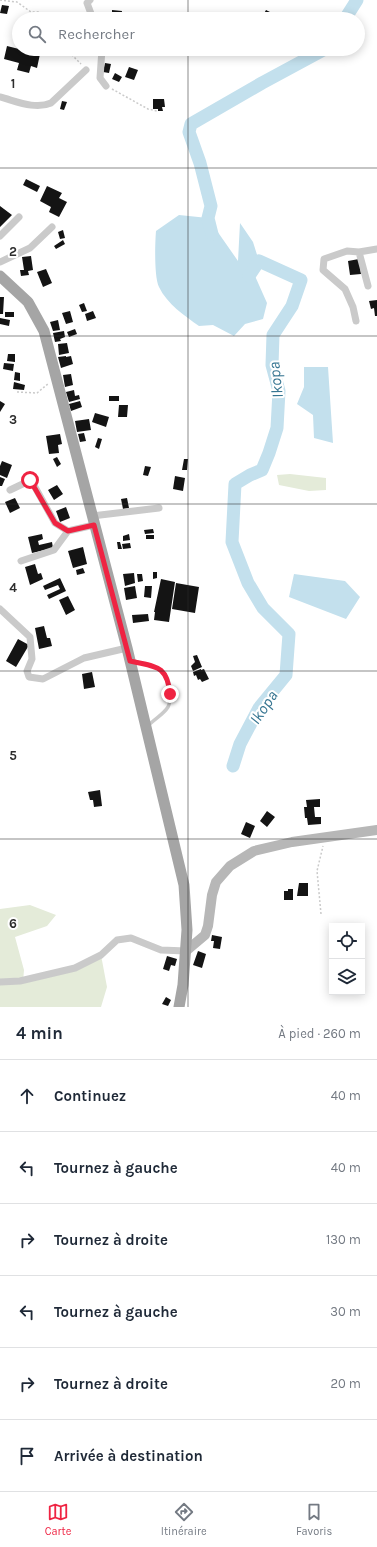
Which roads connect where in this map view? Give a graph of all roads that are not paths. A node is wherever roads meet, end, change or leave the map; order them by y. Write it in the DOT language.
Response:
graph roads {
  1 [pos="90,0"];
  2 [pos="90,12"];
  3 [pos="102,56"];
  4 [pos="86,70"];
  5 [pos="106,86"];
  6 [pos="0,97"];
  7 [pos="19,217"];
  8 [pos="52,227"];
  9 [pos="0,236"];
  10 [pos="377,249"];
  11 [pos="359,252"];
  12 [pos="0,262"];
  13 [pos="0,276"];
  14 [pos="368,286"];
  15 [pos="356,321"];
  16 [pos="10,490"];
  17 [pos="159,508"];
  18 [pos="93,521"];
  19 [pos="68,531"];
  20 [pos="21,561"];
  21 [pos="0,609"];
  22 [pos="127,648"];
  23 [pos="130,661"];
  24 [pos="146,728"];
  25 [pos="377,830"];
  26 [pos="186,951"];
  27 [pos="0,982"];
  28 [pos="179,1007"];
  1 -- 2 [label="street"];
  3 -- 5 [label="street"];
  4 -- 6 [label="street"];
  7 -- 9 [label="street"];
  8 -- 12 [label="street"];
  10 -- 11 [label="street"];
  11 -- 14 [label="street"];
  11 -- 15 [label="street"];
  13 -- 18 [label="main road"];
  16 -- 19 [label="street"];
  17 -- 18 [label="street"];
  18 -- 19 [label="street"];
  18 -- 22 [label="main road"];
  19 -- 20 [label="street"];
  21 -- 22 [label="street"];
  22 -- 23 [label="main road"];
  23 -- 24 [label="main road"];
  23 -- 24 [label="lane"];
  24 -- 26 [label="main road"];
  25 -- 26 [label="street"];
  26 -- 27 [label="street"];
  26 -- 28 [label="main road"];
}
